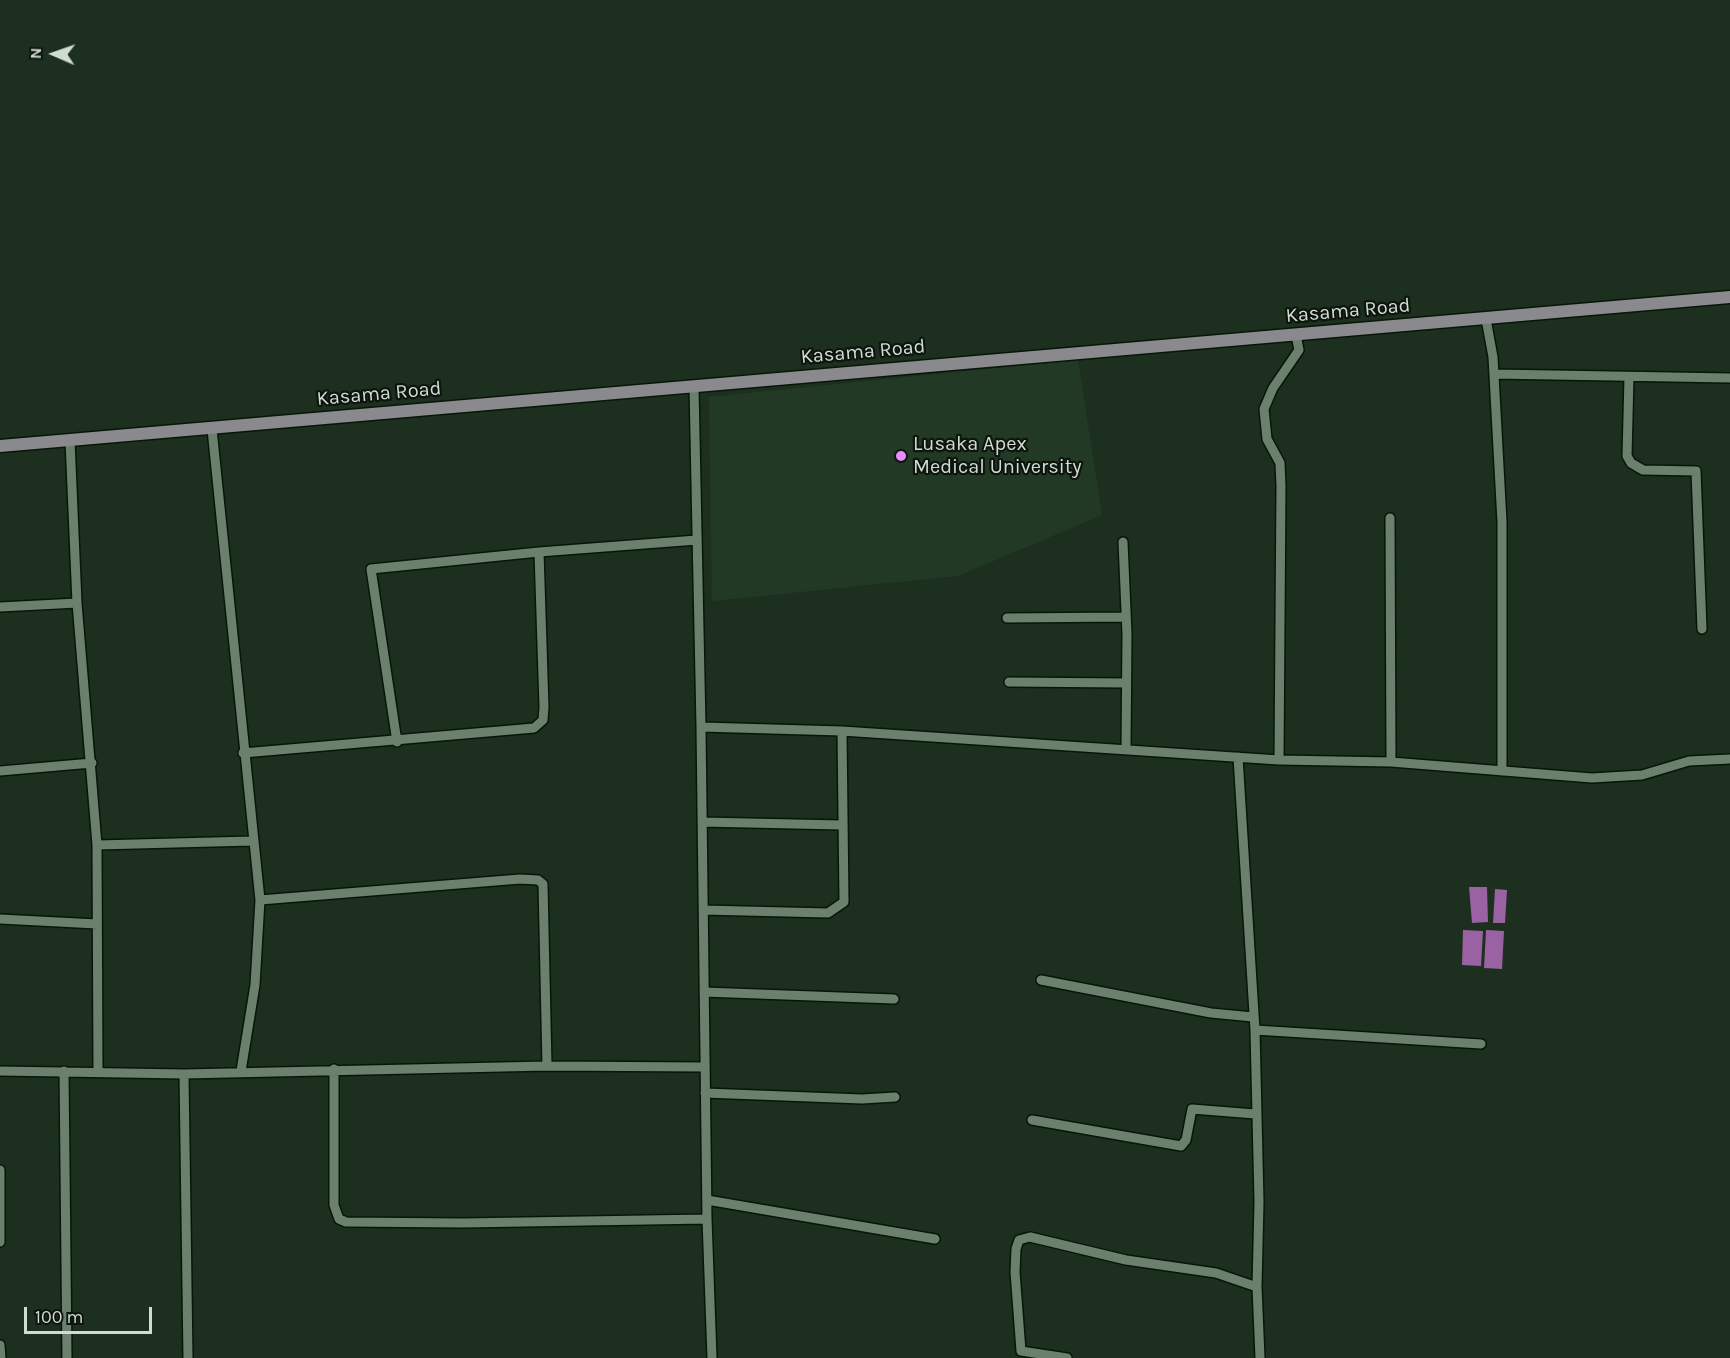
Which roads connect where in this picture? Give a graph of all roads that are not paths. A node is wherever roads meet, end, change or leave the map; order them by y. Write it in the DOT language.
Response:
graph roads {
  1 [pos="1730,297"];
  2 [pos="1486,319"];
  3 [pos="1296,335"];
  4 [pos="1494,374"];
  5 [pos="1629,377"];
  6 [pos="1730,378"];
  7 [pos="694,387"];
  8 [pos="212,429"];
  9 [pos="70,441"];
  10 [pos="0,446"];
  11 [pos="1390,518"];
  12 [pos="698,540"];
  13 [pos="1123,542"];
  14 [pos="539,552"];
  15 [pos="77,603"];
  16 [pos="0,607"];
  17 [pos="1125,617"];
  18 [pos="1007,618"];
  19 [pos="1702,629"];
  20 [pos="1009,682"];
  21 [pos="1125,683"];
  22 [pos="701,727"];
  23 [pos="842,731"];
  24 [pos="397,742"];
  25 [pos="1126,749"];
  26 [pos="243,753"];
  27 [pos="1239,757"];
  28 [pos="1730,759"];
  29 [pos="1279,760"];
  30 [pos="1390,762"];
  31 [pos="92,763"];
  32 [pos="0,771"];
  33 [pos="1502,771"];
  34 [pos="702,822"];
  35 [pos="841,825"];
  36 [pos="252,841"];
  37 [pos="97,845"];
  38 [pos="260,900"];
  39 [pos="703,910"];
  40 [pos="0,919"];
  41 [pos="97,924"];
  42 [pos="1041,980"];
  43 [pos="704,992"];
  44 [pos="894,999"];
  45 [pos="1253,1017"];
  46 [pos="1255,1030"];
  47 [pos="1481,1044"];
  48 [pos="547,1066"];
  49 [pos="704,1067"];
  50 [pos="334,1069"];
  51 [pos="0,1071"];
  52 [pos="64,1071"];
  53 [pos="241,1071"];
  54 [pos="98,1072"];
  55 [pos="184,1074"];
  56 [pos="705,1093"];
  57 [pos="895,1097"];
  58 [pos="1255,1114"];
  59 [pos="1032,1120"];
  60 [pos="0,1170"];
  61 [pos="707,1200"];
  62 [pos="707,1219"];
  63 [pos="935,1239"];
  64 [pos="0,1242"];
  65 [pos="1257,1287"];
  66 [pos="0,1345"];
  67 [pos="1,1358"];
  68 [pos="68,1358"];
  69 [pos="188,1358"];
  70 [pos="712,1358"];
  71 [pos="1067,1358"];
  72 [pos="1260,1358"];
  1 -- 2 [label="street, Kasama Road"];
  2 -- 3 [label="street, Kasama Road"];
  2 -- 4 [label="street"];
  3 -- 7 [label="street, Kasama Road"];
  3 -- 29 [label="street"];
  4 -- 5 [label="street"];
  4 -- 33 [label="street"];
  5 -- 6 [label="street"];
  5 -- 19 [label="street"];
  7 -- 8 [label="street, Kasama Road"];
  7 -- 12 [label="street"];
  8 -- 9 [label="street, Kasama Road"];
  8 -- 26 [label="street"];
  9 -- 10 [label="street, Kasama Road"];
  9 -- 15 [label="street"];
  11 -- 30 [label="street"];
  12 -- 14 [label="street"];
  12 -- 22 [label="street"];
  13 -- 17 [label="street"];
  14 -- 24 [label="street"];
  14 -- 24 [label="street"];
  15 -- 16 [label="street"];
  15 -- 31 [label="street"];
  17 -- 18 [label="street"];
  17 -- 21 [label="street"];
  20 -- 21 [label="street"];
  21 -- 25 [label="street"];
  22 -- 23 [label="street"];
  22 -- 34 [label="street"];
  23 -- 25 [label="street"];
  23 -- 35 [label="street"];
  24 -- 26 [label="street"];
  25 -- 27 [label="street"];
  26 -- 36 [label="street"];
  27 -- 29 [label="street"];
  27 -- 45 [label="street"];
  28 -- 33 [label="street"];
  29 -- 30 [label="street"];
  30 -- 33 [label="street"];
  31 -- 32 [label="street"];
  31 -- 37 [label="street"];
  34 -- 35 [label="street"];
  34 -- 39 [label="street"];
  35 -- 39 [label="street"];
  36 -- 37 [label="street"];
  36 -- 38 [label="street"];
  37 -- 41 [label="street"];
  38 -- 48 [label="street"];
  38 -- 53 [label="street"];
  39 -- 43 [label="street"];
  40 -- 41 [label="street"];
  41 -- 54 [label="street"];
  42 -- 45 [label="street"];
  43 -- 44 [label="street"];
  43 -- 49 [label="street"];
  45 -- 46 [label="street"];
  46 -- 47 [label="street"];
  46 -- 58 [label="street"];
  48 -- 49 [label="street"];
  48 -- 50 [label="street"];
  49 -- 56 [label="street"];
  50 -- 53 [label="street"];
  50 -- 62 [label="street"];
  51 -- 52 [label="street"];
  52 -- 54 [label="street"];
  52 -- 68 [label="street"];
  53 -- 55 [label="street"];
  54 -- 55 [label="street"];
  55 -- 69 [label="street"];
  56 -- 57 [label="street"];
  56 -- 61 [label="street"];
  58 -- 59 [label="street"];
  58 -- 65 [label="street"];
  60 -- 64 [label="street"];
  61 -- 62 [label="street"];
  61 -- 63 [label="street"];
  62 -- 70 [label="street"];
  65 -- 71 [label="street"];
  65 -- 72 [label="street"];
  66 -- 67 [label="street"];
}
